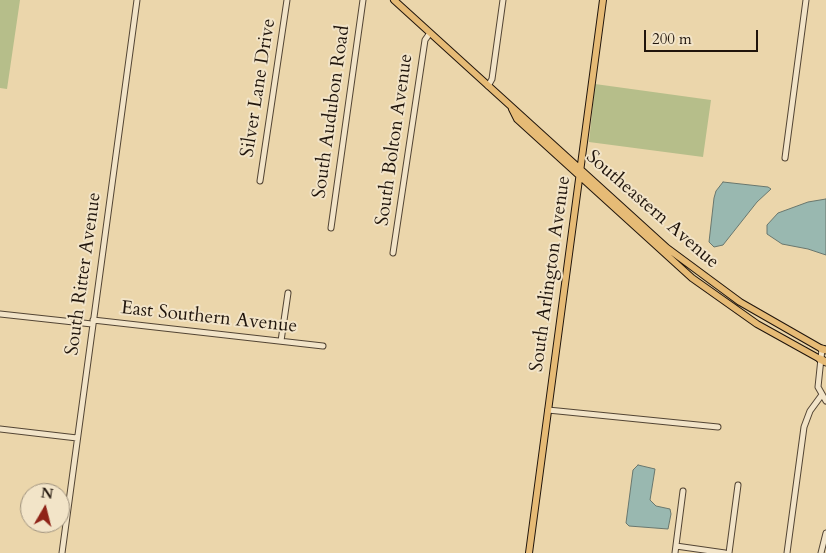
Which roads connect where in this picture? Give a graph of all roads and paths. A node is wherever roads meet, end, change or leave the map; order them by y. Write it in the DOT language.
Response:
graph roads {
  1 [pos="138,0"];
  2 [pos="287,0"];
  3 [pos="363,0"];
  4 [pos="394,0"];
  5 [pos="503,0"];
  6 [pos="604,0"];
  7 [pos="806,0"];
  8 [pos="430,33"];
  9 [pos="488,86"];
  10 [pos="512,109"];
  11 [pos="785,158"];
  12 [pos="580,168"];
  13 [pos="579,177"];
  14 [pos="260,181"];
  15 [pos="331,228"];
  16 [pos="394,253"];
  17 [pos="288,293"];
  18 [pos="0,314"];
  19 [pos="93,322"];
  20 [pos="282,342"];
  21 [pos="323,346"];
  22 [pos="824,350"];
  23 [pos="823,360"];
  24 [pos="821,396"];
  25 [pos="826,401"];
  26 [pos="548,410"];
  27 [pos="718,428"];
  28 [pos="0,429"];
  29 [pos="77,438"];
  30 [pos="738,485"];
  31 [pos="683,491"];
  32 [pos="826,533"];
  33 [pos="676,546"];
  34 [pos="62,553"];
  35 [pos="529,553"];
  36 [pos="676,553"];
  37 [pos="725,553"];
  38 [pos="729,553"];
  39 [pos="787,553"];
  40 [pos="821,553"];
  1 -- 19 [label="street, South Ritter Avenue"];
  2 -- 14 [label="street, Silver Lane Drive"];
  3 -- 15 [label="street, South Audubon Road"];
  4 -- 8 [label="main road, Southeastern Avenue"];
  5 -- 9 [label="street"];
  6 -- 12 [label="main road, South Arlington Avenue"];
  7 -- 11 [label="street"];
  8 -- 9 [label="main road, Southeastern Avenue"];
  8 -- 16 [label="street, South Bolton Avenue"];
  9 -- 10 [label="main road, Southeastern Avenue"];
  10 -- 12 [label="main road, Southeastern Avenue"];
  10 -- 13 [label="main road, Southeastern Avenue"];
  12 -- 13 [label="main road, South Arlington Avenue"];
  12 -- 22 [label="main road, Southeastern Avenue"];
  13 -- 23 [label="main road, Southeastern Avenue"];
  13 -- 26 [label="main road, South Arlington Avenue"];
  17 -- 20 [label="street"];
  18 -- 19 [label="street, East Southern Avenue"];
  19 -- 20 [label="street, East Southern Avenue"];
  19 -- 29 [label="street, South Ritter Avenue"];
  20 -- 21 [label="street, East Southern Avenue"];
  22 -- 23 [label="street, Southeastern Avenue"];
  23 -- 24 [label="street, Southeastern Avenue"];
  24 -- 25 [label="street"];
  24 -- 39 [label="street"];
  26 -- 27 [label="street"];
  26 -- 35 [label="main road, South Arlington Avenue"];
  28 -- 29 [label="street"];
  29 -- 34 [label="street, South Ritter Avenue"];
  30 -- 38 [label="street"];
  31 -- 33 [label="street"];
  32 -- 40 [label="street"];
  33 -- 36 [label="street"];
  33 -- 37 [label="street"];
}
